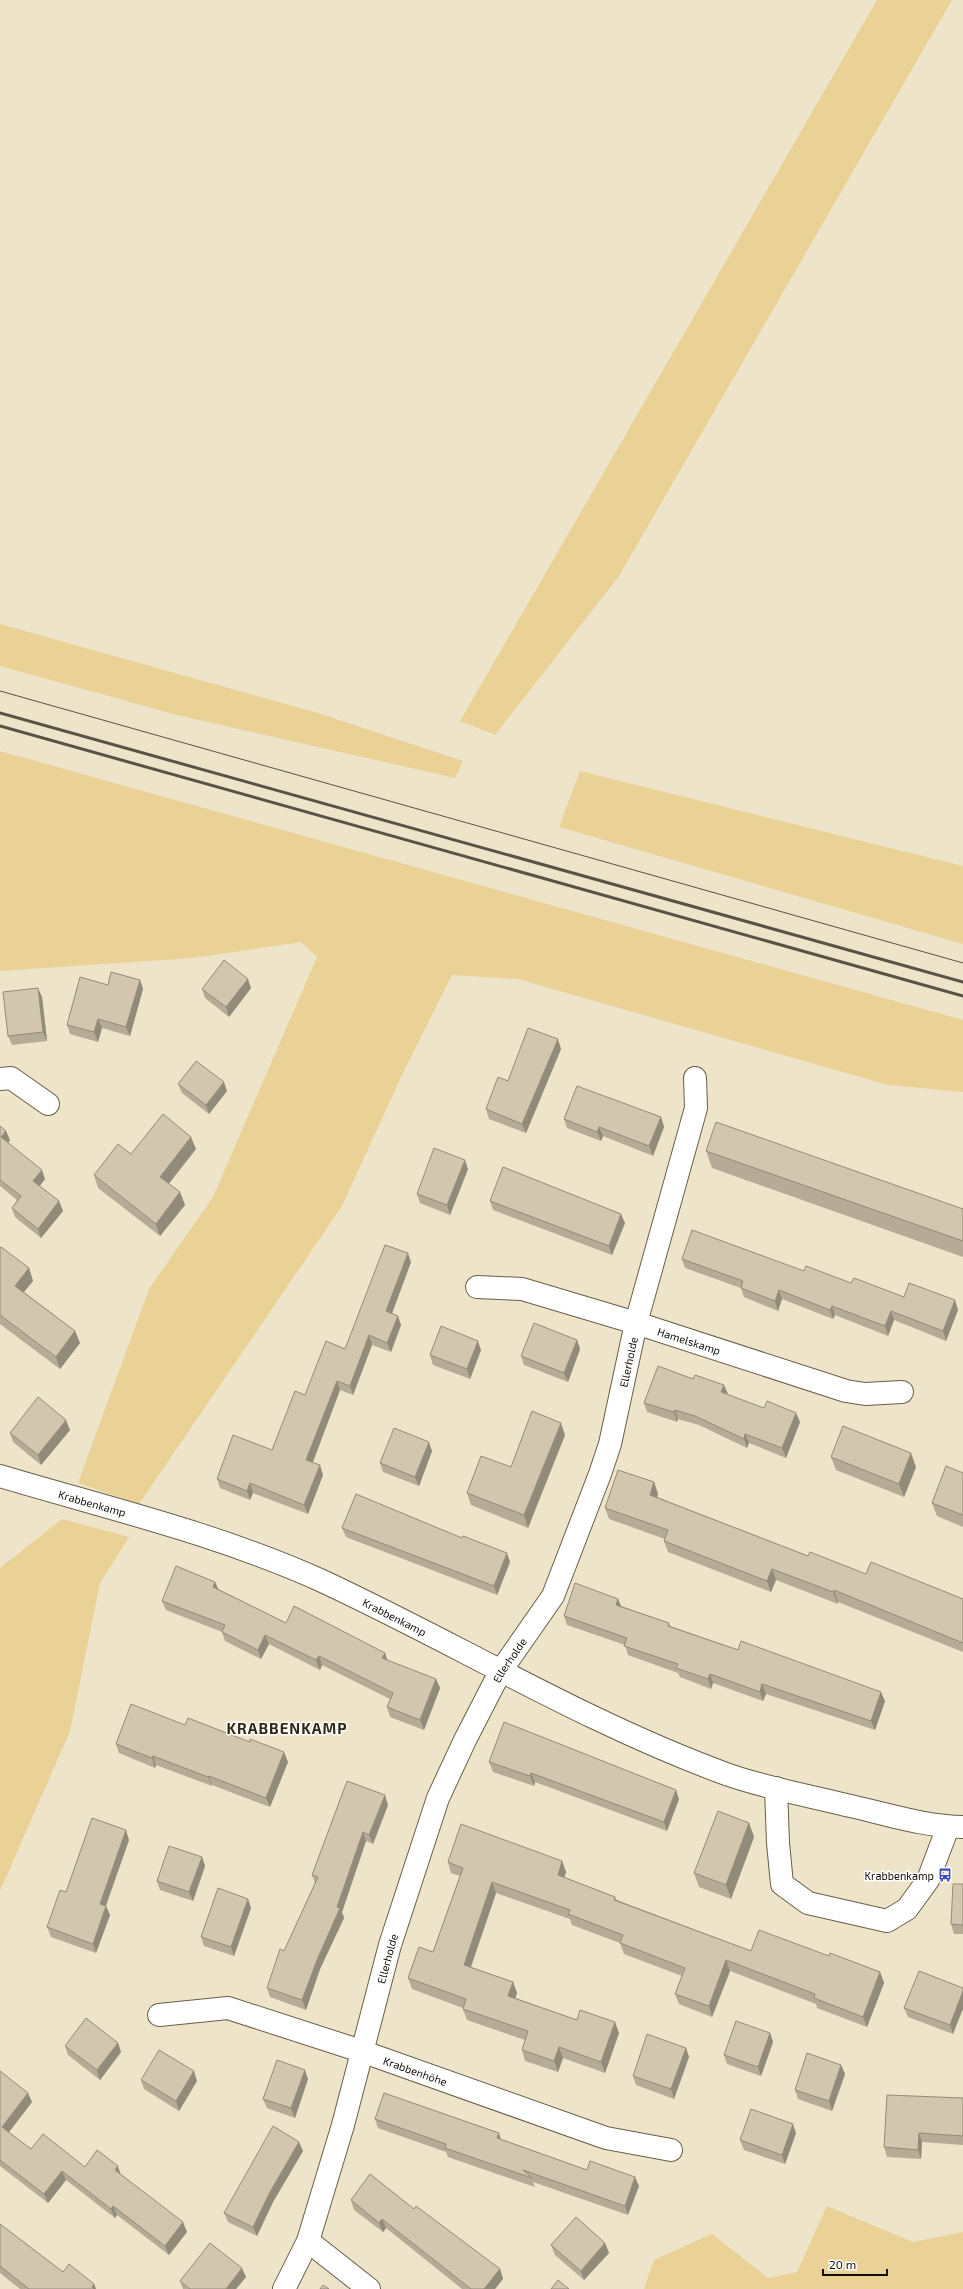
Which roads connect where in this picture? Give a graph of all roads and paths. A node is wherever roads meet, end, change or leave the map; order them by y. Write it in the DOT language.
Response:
graph roads {
  1 [pos="695,1078"];
  2 [pos="0,1079"];
  3 [pos="48,1104"];
  4 [pos="477,1287"];
  5 [pos="636,1323"];
  6 [pos="902,1392"];
  7 [pos="0,1476"];
  8 [pos="500,1672"];
  9 [pos="776,1788"];
  10 [pos="956,1827"];
  11 [pos="159,2015"];
  12 [pos="361,2051"];
  13 [pos="671,2150"];
  14 [pos="308,2241"];
  15 [pos="284,2289"];
  16 [pos="369,2289"];
  1 -- 5 [label="street, Ellerholde"];
  2 -- 3 [label="street"];
  4 -- 5 [label="street, Hamelskamp"];
  5 -- 6 [label="street, Hamelskamp"];
  5 -- 8 [label="street, Ellerholde"];
  7 -- 8 [label="street, Krabbenkamp"];
  8 -- 9 [label="street, Krabbenkamp"];
  8 -- 12 [label="street, Ellerholde"];
  9 -- 10 [label="street, Krabbenkamp"];
  9 -- 10 [label="street, Krabbenkamp"];
  11 -- 12 [label="street, Krabbenhöhe"];
  12 -- 13 [label="street, Krabbenhöhe"];
  12 -- 14 [label="street, Ellerholde"];
  14 -- 15 [label="street, Ellerholde"];
  14 -- 16 [label="street"];
}
